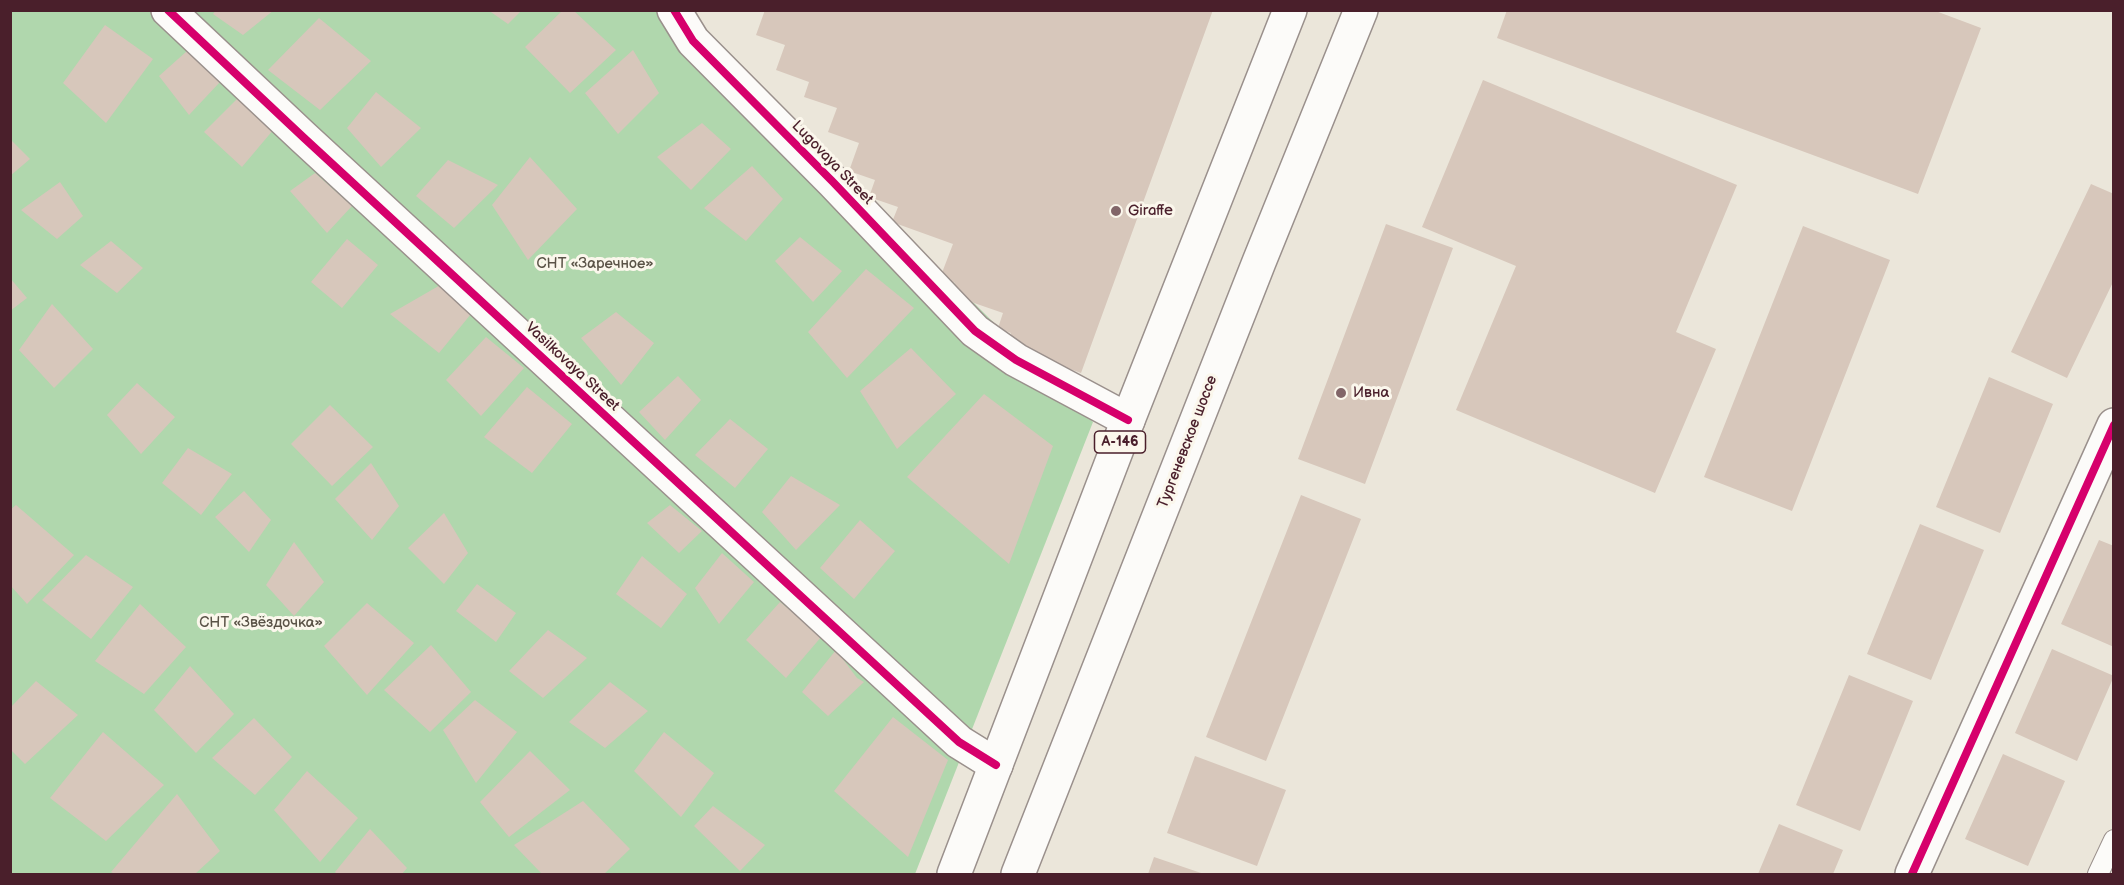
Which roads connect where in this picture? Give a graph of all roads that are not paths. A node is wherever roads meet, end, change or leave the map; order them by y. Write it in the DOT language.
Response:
graph roads {
  1 [pos="168,10"];
  2 [pos="674,10"];
  3 [pos="1290,10"];
  4 [pos="1360,10"];
  5 [pos="1128,420"];
  6 [pos="2114,425"];
  7 [pos="996,765"];
  8 [pos="2114,840"];
  9 [pos="954,874"];
  10 [pos="1017,874"];
  11 [pos="1912,874"];
  12 [pos="2098,874"];
  1 -- 7 [label="main road, Vasilkovaya Street"];
  2 -- 5 [label="main road, Lugovaya Street"];
  3 -- 5 [label="main road, А-146"];
  4 -- 10 [label="main road, Тургеневское шоссе"];
  5 -- 7 [label="main road, А-146"];
  6 -- 11 [label="main road"];
  7 -- 9 [label="main road, А-146"];
  8 -- 12 [label="lane"];
}
